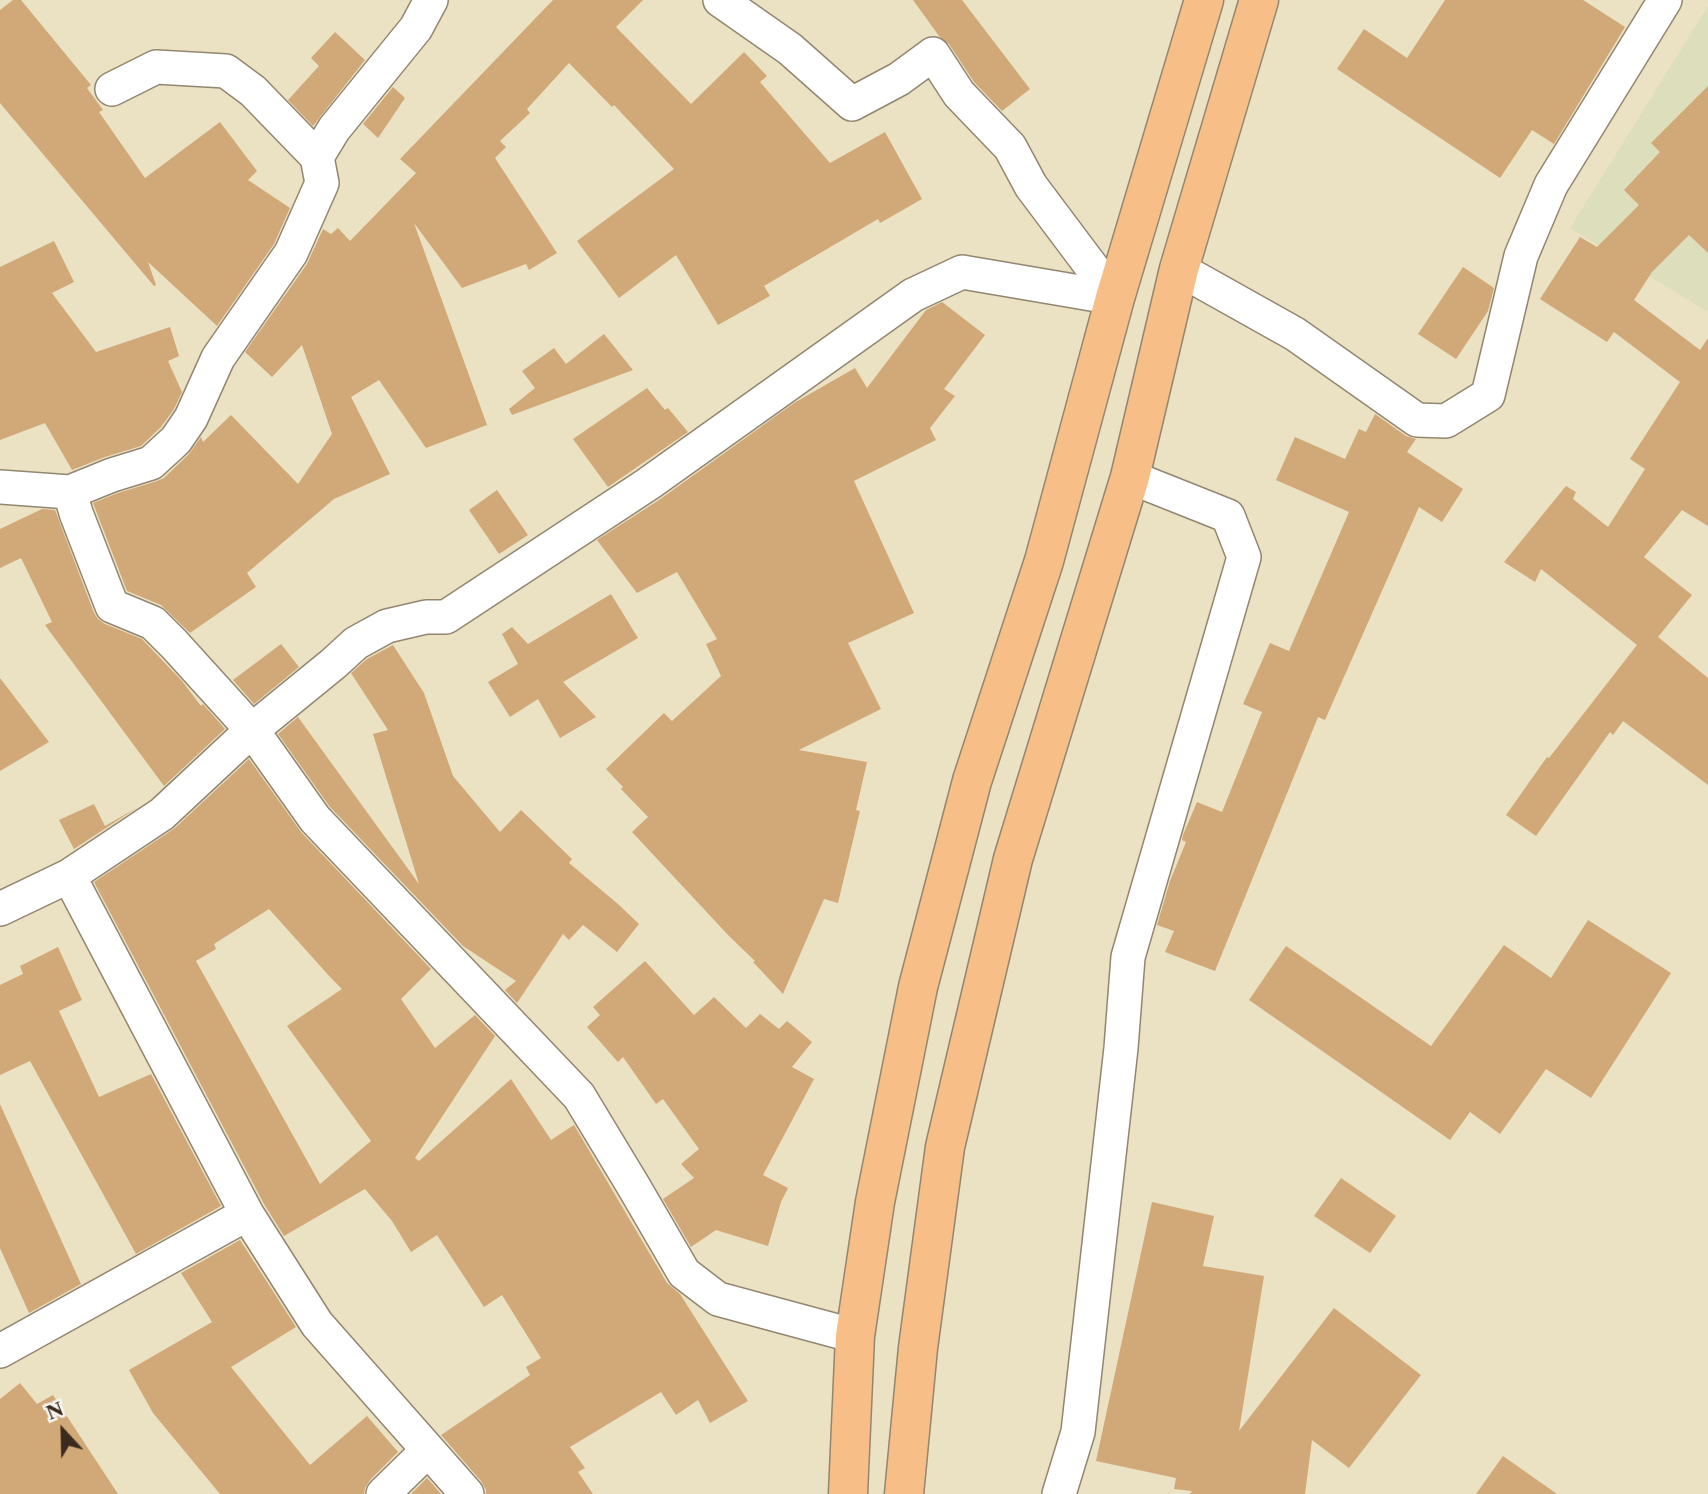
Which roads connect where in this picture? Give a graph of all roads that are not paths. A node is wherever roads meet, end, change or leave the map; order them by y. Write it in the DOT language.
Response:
graph roads {
  1 [pos="431,0"];
  2 [pos="720,0"];
  3 [pos="1204,0"];
  4 [pos="1259,0"];
  5 [pos="1665,0"];
  6 [pos="112,89"];
  7 [pos="317,157"];
  8 [pos="1179,269"];
  9 [pos="1115,298"];
  10 [pos="1130,477"];
  11 [pos="0,487"];
  12 [pos="70,492"];
  13 [pos="253,730"];
  14 [pos="69,876"];
  15 [pos="0,909"];
  16 [pos="247,1213"];
  17 [pos="855,1336"];
  18 [pos="0,1351"];
  19 [pos="428,1450"];
  20 [pos="383,1494"];
  21 [pos="467,1494"];
  22 [pos="848,1494"];
  23 [pos="904,1494"];
  24 [pos="1059,1494"];
  1 -- 7 [label="street"];
  2 -- 9 [label="street"];
  3 -- 9 [label="main road"];
  4 -- 8 [label="main road"];
  5 -- 8 [label="street"];
  6 -- 7 [label="street"];
  7 -- 12 [label="street"];
  8 -- 10 [label="main road"];
  9 -- 13 [label="street"];
  9 -- 17 [label="main road"];
  10 -- 23 [label="main road"];
  10 -- 24 [label="street"];
  11 -- 12 [label="street"];
  12 -- 13 [label="street"];
  13 -- 14 [label="street"];
  13 -- 17 [label="street"];
  14 -- 15 [label="street"];
  14 -- 16 [label="street"];
  16 -- 18 [label="street"];
  16 -- 19 [label="street"];
  17 -- 22 [label="main road"];
  19 -- 20 [label="street"];
  19 -- 21 [label="street"];
}
